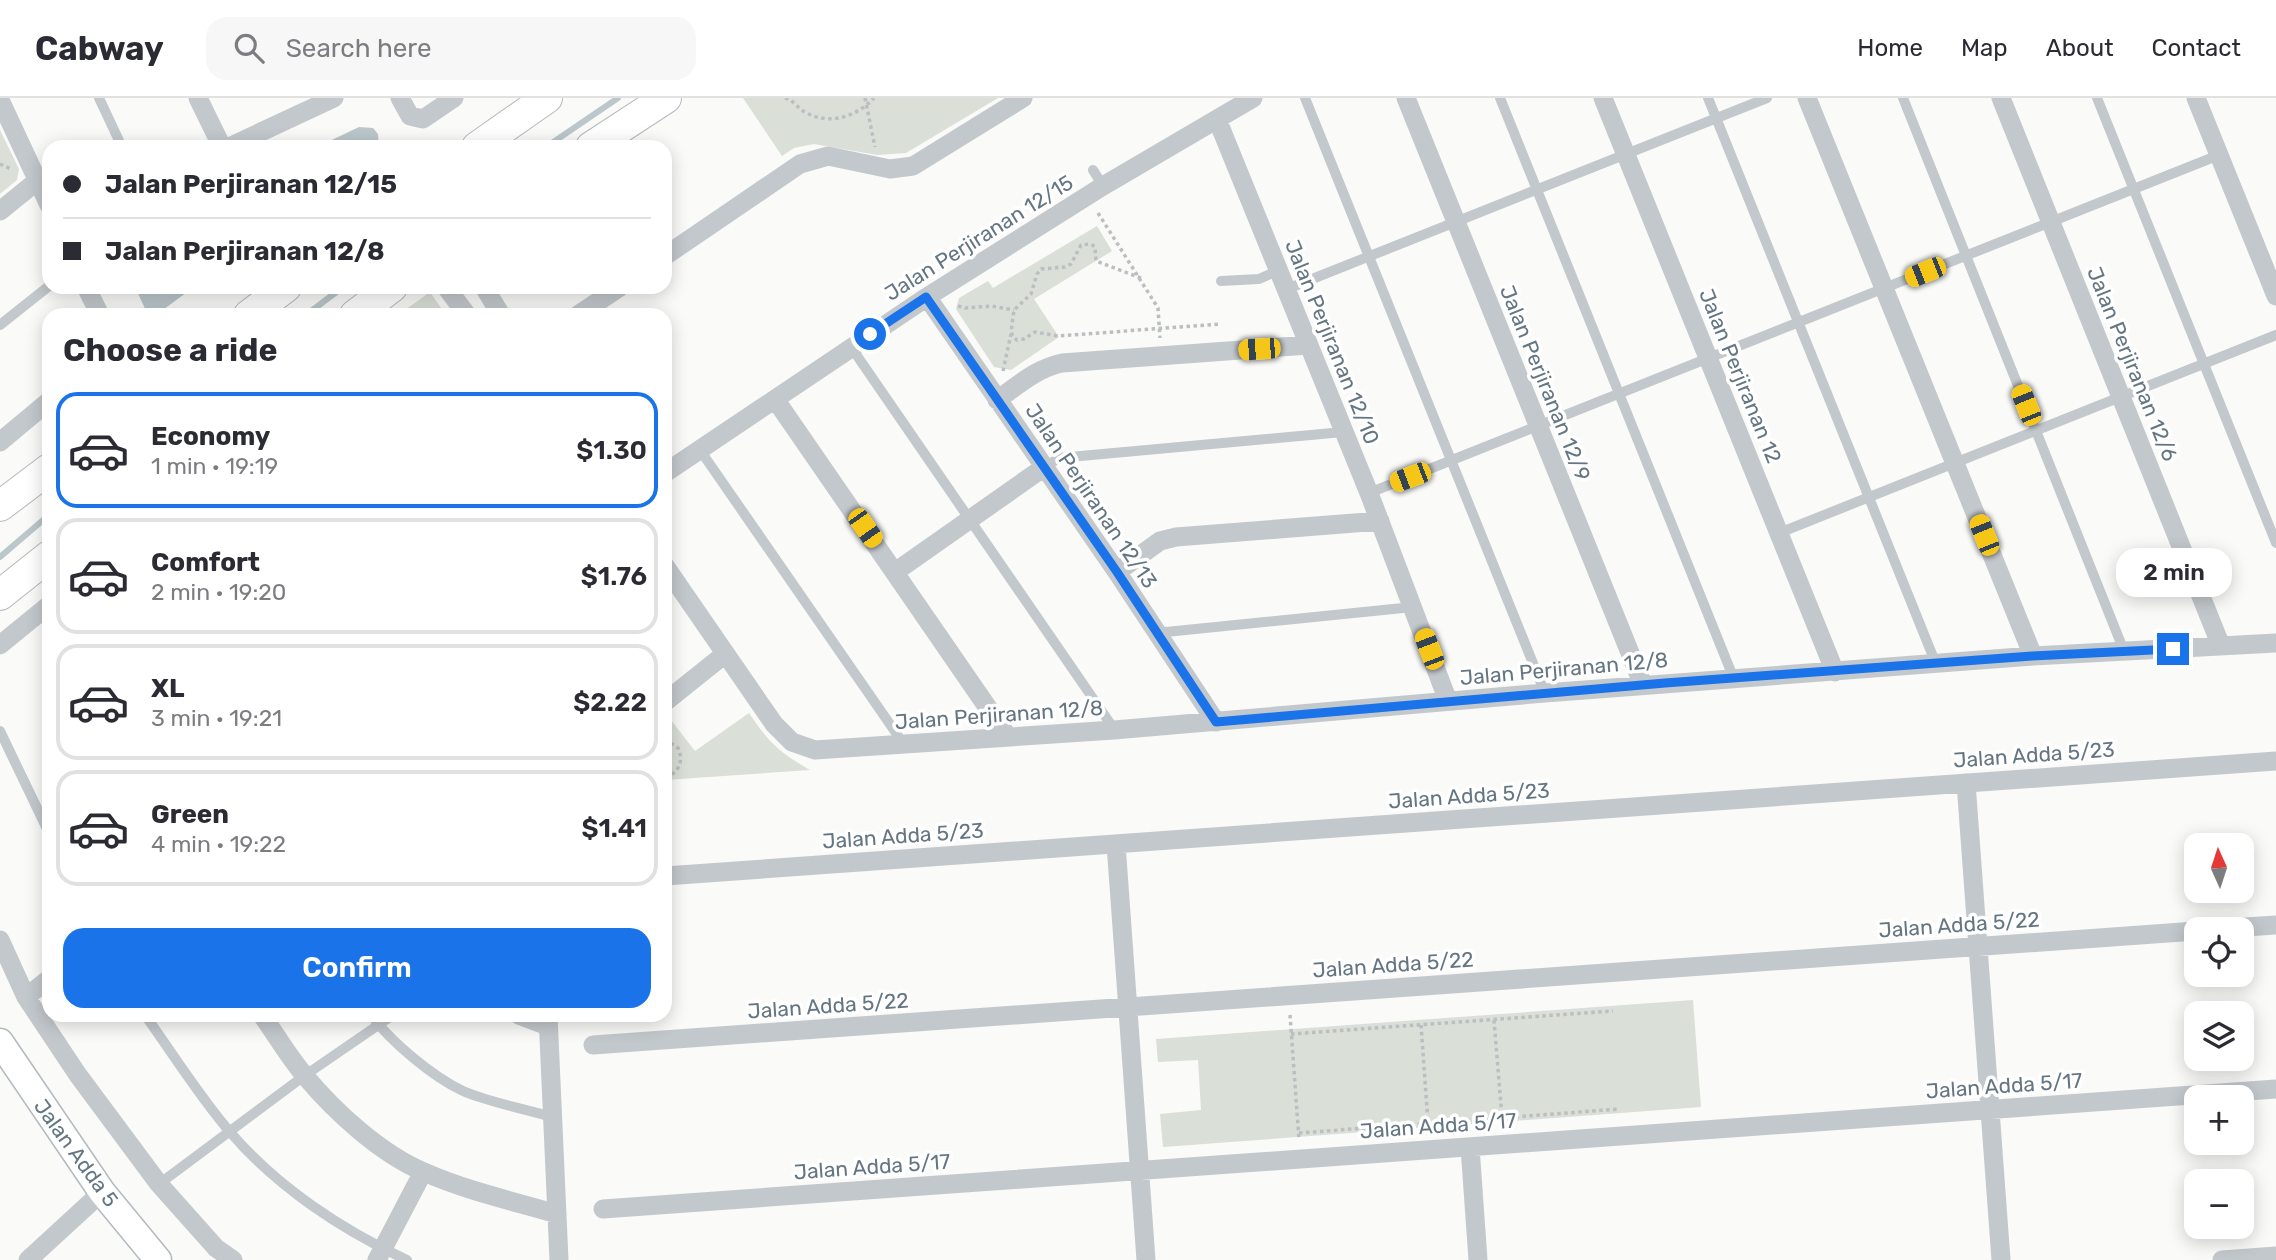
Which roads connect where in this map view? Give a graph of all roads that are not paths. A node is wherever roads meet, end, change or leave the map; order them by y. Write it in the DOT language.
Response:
graph roads {
  1 [pos="99,98"];
  2 [pos="198,98"];
  3 [pos="334,98"];
  4 [pos="400,98"];
  5 [pos="454,98"];
  6 [pos="547,98"];
  7 [pos="666,98"];
  8 [pos="1023,98"];
  9 [pos="1253,98"];
  10 [pos="1305,98"];
  11 [pos="1406,98"];
  12 [pos="1500,98"];
  13 [pos="1603,98"];
  14 [pos="1708,98"];
  15 [pos="1767,98"];
  16 [pos="1807,98"];
  17 [pos="1903,98"];
  18 [pos="2001,98"];
  19 [pos="2096,98"];
  20 [pos="2196,98"];
  21 [pos="0,100"];
  22 [pos="302,105"];
  23 [pos="1716,118"];
  24 [pos="1217,119"];
  25 [pos="119,140"];
  26 [pos="219,140"];
  27 [pos="241,140"];
  28 [pos="487,140"];
  29 [pos="603,140"];
  30 [pos="1626,154"];
  31 [pos="2219,155"];
  32 [pos="37,181"];
  33 [pos="2133,189"];
  34 [pos="1537,190"];
  35 [pos="42,191"];
  36 [pos="0,211"];
  37 [pos="1456,222"];
  38 [pos="2050,222"];
  39 [pos="672,251"];
  40 [pos="1966,255"];
  41 [pos="1369,256"];
  42 [pos="1279,270"];
  43 [pos="1221,281"];
  44 [pos="1884,288"];
  45 [pos="1287,289"];
  46 [pos="42,292"];
  47 [pos="277,294"];
  48 [pos="384,294"];
  49 [pos="610,294"];
  50 [pos="2276,296"];
  51 [pos="926,297"];
  52 [pos="259,308"];
  53 [pos="364,308"];
  54 [pos="588,308"];
  55 [pos="1798,322"];
  56 [pos="0,325"];
  57 [pos="2276,335"];
  58 [pos="1309,345"];
  59 [pos="851,347"];
  60 [pos="1709,358"];
  61 [pos="2204,364"];
  62 [pos="1619,394"];
  63 [pos="2121,397"];
  64 [pos="775,399"];
  65 [pos="997,400"];
  66 [pos="42,407"];
  67 [pos="1538,426"];
  68 [pos="2036,430"];
  69 [pos="1343,432"];
  70 [pos="0,442"];
  71 [pos="700,450"];
  72 [pos="1452,461"];
  73 [pos="1955,463"];
  74 [pos="672,468"];
  75 [pos="1043,468"];
  76 [pos="42,474"];
  77 [pos="1369,493"];
  78 [pos="1869,497"];
  79 [pos="0,506"];
  80 [pos="968,519"];
  81 [pos="1380,521"];
  82 [pos="1779,533"];
  83 [pos="2276,543"];
  84 [pos="42,562"];
  85 [pos="895,572"];
  86 [pos="1117,572"];
  87 [pos="672,581"];
  88 [pos="0,595"];
  89 [pos="1413,607"];
  90 [pos="42,617"];
  91 [pos="1156,633"];
  92 [pos="2276,643"];
  93 [pos="0,645"];
  94 [pos="2221,646"];
  95 [pos="2124,651"];
  96 [pos="725,654"];
  97 [pos="2032,656"];
  98 [pos="1936,664"];
  99 [pos="1835,672"];
  100 [pos="1734,679"];
  101 [pos="1643,685"];
  102 [pos="1545,693"];
  103 [pos="672,696"];
  104 [pos="1448,701"];
  105 [pos="1216,722"];
  106 [pos="1114,730"];
  107 [pos="0,731"];
  108 [pos="1008,737"];
  109 [pos="904,744"];
  110 [pos="2276,761"];
  111 [pos="1966,783"];
  112 [pos="42,818"];
  113 [pos="1116,844"];
  114 [pos="672,876"];
  115 [pos="2276,925"];
  116 [pos="2254,926"];
  117 [pos="2184,932"];
  118 [pos="0,940"];
  119 [pos="1978,946"];
  120 [pos="42,984"];
  121 [pos="26,996"];
  122 [pos="1127,1007"];
  123 [pos="42,1020"];
  124 [pos="43,1022"];
  125 [pos="150,1022"];
  126 [pos="267,1022"];
  127 [pos="376,1022"];
  128 [pos="384,1022"];
  129 [pos="548,1022"];
  130 [pos="379,1026"];
  131 [pos="0,1042"];
  132 [pos="593,1045"];
  133 [pos="304,1076"];
  134 [pos="2276,1089"];
  135 [pos="1990,1110"];
  136 [pos="552,1117"];
  137 [pos="230,1132"];
  138 [pos="1470,1147"];
  139 [pos="1139,1171"];
  140 [pos="423,1172"];
  141 [pos="159,1184"];
  142 [pos="102,1192"];
  143 [pos="603,1209"];
  144 [pos="557,1214"];
  145 [pos="380,1255"];
  146 [pos="2276,1256"];
  147 [pos="28,1260"];
  148 [pos="158,1260"];
  149 [pos="233,1260"];
  150 [pos="407,1260"];
  151 [pos="559,1260"];
  152 [pos="1146,1260"];
  153 [pos="1478,1260"];
  154 [pos="2001,1260"];
  155 [pos="2222,1260"];
  1 -- 25 [label="lane"];
  2 -- 26 [label="street"];
  3 -- 22 [label="street"];
  4 -- 5 [label="street"];
  6 -- 28 [label="main road"];
  7 -- 29 [label="main road"];
  8 -- 39 [label="street"];
  9 -- 24 [label="street, Jalan Perjiranan 12/15"];
  10 -- 41 [label="lane"];
  11 -- 37 [label="street, Jalan Perjiranan 12/9"];
  12 -- 34 [label="lane"];
  13 -- 30 [label="street, Jalan Perjiranan 12"];
  14 -- 23 [label="lane"];
  15 -- 23 [label="lane"];
  16 -- 44 [label="street"];
  17 -- 40 [label="lane"];
  18 -- 38 [label="street, Jalan Perjiranan 12/6"];
  19 -- 33 [label="lane"];
  20 -- 31 [label="street"];
  21 -- 32 [label="street"];
  22 -- 27 [label="street"];
  23 -- 30 [label="lane"];
  23 -- 55 [label="lane"];
  24 -- 42 [label="street, Jalan Perjiranan 12/10"];
  24 -- 51 [label="street, Jalan Perjiranan 12/15"];
  30 -- 34 [label="lane"];
  30 -- 60 [label="street, Jalan Perjiranan 12"];
  31 -- 33 [label="lane"];
  31 -- 50 [label="street"];
  32 -- 35 [label="street"];
  32 -- 36 [label="street"];
  33 -- 38 [label="lane"];
  33 -- 61 [label="lane"];
  34 -- 37 [label="lane"];
  34 -- 62 [label="lane"];
  37 -- 41 [label="lane"];
  37 -- 67 [label="street, Jalan Perjiranan 12/9"];
  38 -- 40 [label="lane"];
  38 -- 63 [label="street, Jalan Perjiranan 12/6"];
  40 -- 44 [label="lane"];
  40 -- 68 [label="lane"];
  41 -- 45 [label="lane"];
  41 -- 72 [label="lane"];
  42 -- 43 [label="lane"];
  42 -- 45 [label="street, Jalan Perjiranan 12/10"];
  44 -- 55 [label="lane"];
  44 -- 73 [label="street"];
  45 -- 58 [label="street, Jalan Perjiranan 12/10"];
  46 -- 56 [label="lane"];
  47 -- 52 [label="main road"];
  48 -- 53 [label="main road"];
  49 -- 54 [label="street"];
  51 -- 59 [label="street, Jalan Perjiranan 12/15"];
  51 -- 65 [label="street, Jalan Perjiranan 12/13"];
  55 -- 60 [label="lane"];
  55 -- 78 [label="lane"];
  57 -- 61 [label="lane"];
  58 -- 65 [label="street"];
  58 -- 69 [label="street, Jalan Perjiranan 12/10"];
  59 -- 64 [label="street, Jalan Perjiranan 12/15"];
  59 -- 80 [label="lane"];
  60 -- 62 [label="lane"];
  60 -- 82 [label="street, Jalan Perjiranan 12"];
  61 -- 63 [label="lane"];
  61 -- 83 [label="lane"];
  62 -- 67 [label="lane"];
  62 -- 100 [label="lane"];
  63 -- 68 [label="lane"];
  63 -- 94 [label="street, Jalan Perjiranan 12/6"];
  64 -- 71 [label="street, Jalan Perjiranan 12/15"];
  64 -- 85 [label="street"];
  65 -- 75 [label="street, Jalan Perjiranan 12/13"];
  66 -- 70 [label="street"];
  67 -- 72 [label="lane"];
  67 -- 101 [label="street, Jalan Perjiranan 12/9"];
  68 -- 73 [label="lane"];
  68 -- 95 [label="lane"];
  69 -- 75 [label="lane"];
  69 -- 77 [label="street, Jalan Perjiranan 12/10"];
  71 -- 74 [label="street, Jalan Perjiranan 12/15"];
  71 -- 109 [label="lane"];
  72 -- 77 [label="lane"];
  72 -- 102 [label="lane"];
  73 -- 78 [label="lane"];
  73 -- 97 [label="street"];
  75 -- 80 [label="street"];
  75 -- 86 [label="street, Jalan Perjiranan 12/13"];
  76 -- 79 [label="main road"];
  77 -- 81 [label="street, Jalan Perjiranan 12/10"];
  78 -- 82 [label="lane"];
  78 -- 98 [label="lane"];
  80 -- 85 [label="street"];
  80 -- 106 [label="lane"];
  81 -- 86 [label="street"];
  81 -- 89 [label="street, Jalan Perjiranan 12/10"];
  82 -- 99 [label="street, Jalan Perjiranan 12"];
  84 -- 88 [label="main road"];
  85 -- 108 [label="street"];
  86 -- 91 [label="street, Jalan Perjiranan 12/13"];
  87 -- 96 [label="street"];
  89 -- 91 [label="lane"];
  89 -- 104 [label="street, Jalan Perjiranan 12/10"];
  90 -- 93 [label="street"];
  91 -- 105 [label="street, Jalan Perjiranan 12/13"];
  92 -- 94 [label="street, Jalan Perjiranan 12/8"];
  94 -- 95 [label="street, Jalan Perjiranan 12/8"];
  95 -- 97 [label="street, Jalan Perjiranan 12/8"];
  96 -- 103 [label="street"];
  96 -- 109 [label="street, Jalan Perjiranan 12/8"];
  97 -- 98 [label="street, Jalan Perjiranan 12/8"];
  98 -- 99 [label="street, Jalan Perjiranan 12/8"];
  99 -- 100 [label="street, Jalan Perjiranan 12/8"];
  100 -- 101 [label="street, Jalan Perjiranan 12/8"];
  101 -- 102 [label="street, Jalan Perjiranan 12/8"];
  102 -- 104 [label="street, Jalan Perjiranan 12/8"];
  104 -- 105 [label="street, Jalan Perjiranan 12/8"];
  105 -- 106 [label="street, Jalan Perjiranan 12/8"];
  106 -- 108 [label="street, Jalan Perjiranan 12/8"];
  107 -- 112 [label="lane"];
  108 -- 109 [label="street, Jalan Perjiranan 12/8"];
  110 -- 111 [label="street, Jalan Adda 5/23"];
  111 -- 113 [label="street, Jalan Adda 5/23"];
  111 -- 119 [label="street"];
  113 -- 114 [label="street, Jalan Adda 5/23"];
  113 -- 122 [label="street"];
  115 -- 116 [label="street"];
  117 -- 119 [label="street, Jalan Adda 5/22"];
  118 -- 121 [label="street"];
  119 -- 122 [label="street, Jalan Adda 5/22"];
  119 -- 135 [label="street"];
  120 -- 121 [label="street"];
  121 -- 123 [label="street"];
  122 -- 132 [label="street, Jalan Adda 5/22"];
  122 -- 139 [label="street"];
  124 -- 141 [label="street"];
  125 -- 137 [label="lane"];
  126 -- 133 [label="street"];
  127 -- 130 [label="lane"];
  128 -- 130 [label="lane"];
  129 -- 136 [label="street"];
  130 -- 133 [label="lane"];
  130 -- 136 [label="lane"];
  131 -- 142 [label="main road, Jalan Adda 5"];
  133 -- 137 [label="lane"];
  133 -- 140 [label="street"];
  134 -- 135 [label="street, Jalan Adda 5/17"];
  135 -- 138 [label="street, Jalan Adda 5/17"];
  135 -- 154 [label="street"];
  136 -- 144 [label="street"];
  137 -- 141 [label="lane"];
  137 -- 145 [label="lane"];
  138 -- 139 [label="street, Jalan Adda 5/17"];
  138 -- 153 [label="street"];
  139 -- 143 [label="street, Jalan Adda 5/17"];
  139 -- 152 [label="street"];
  140 -- 144 [label="street"];
  140 -- 145 [label="street"];
  141 -- 149 [label="street"];
  142 -- 147 [label="street"];
  142 -- 148 [label="main road, Jalan Adda 5"];
  144 -- 151 [label="street"];
  145 -- 150 [label="lane"];
  146 -- 155 [label="street"];
}
